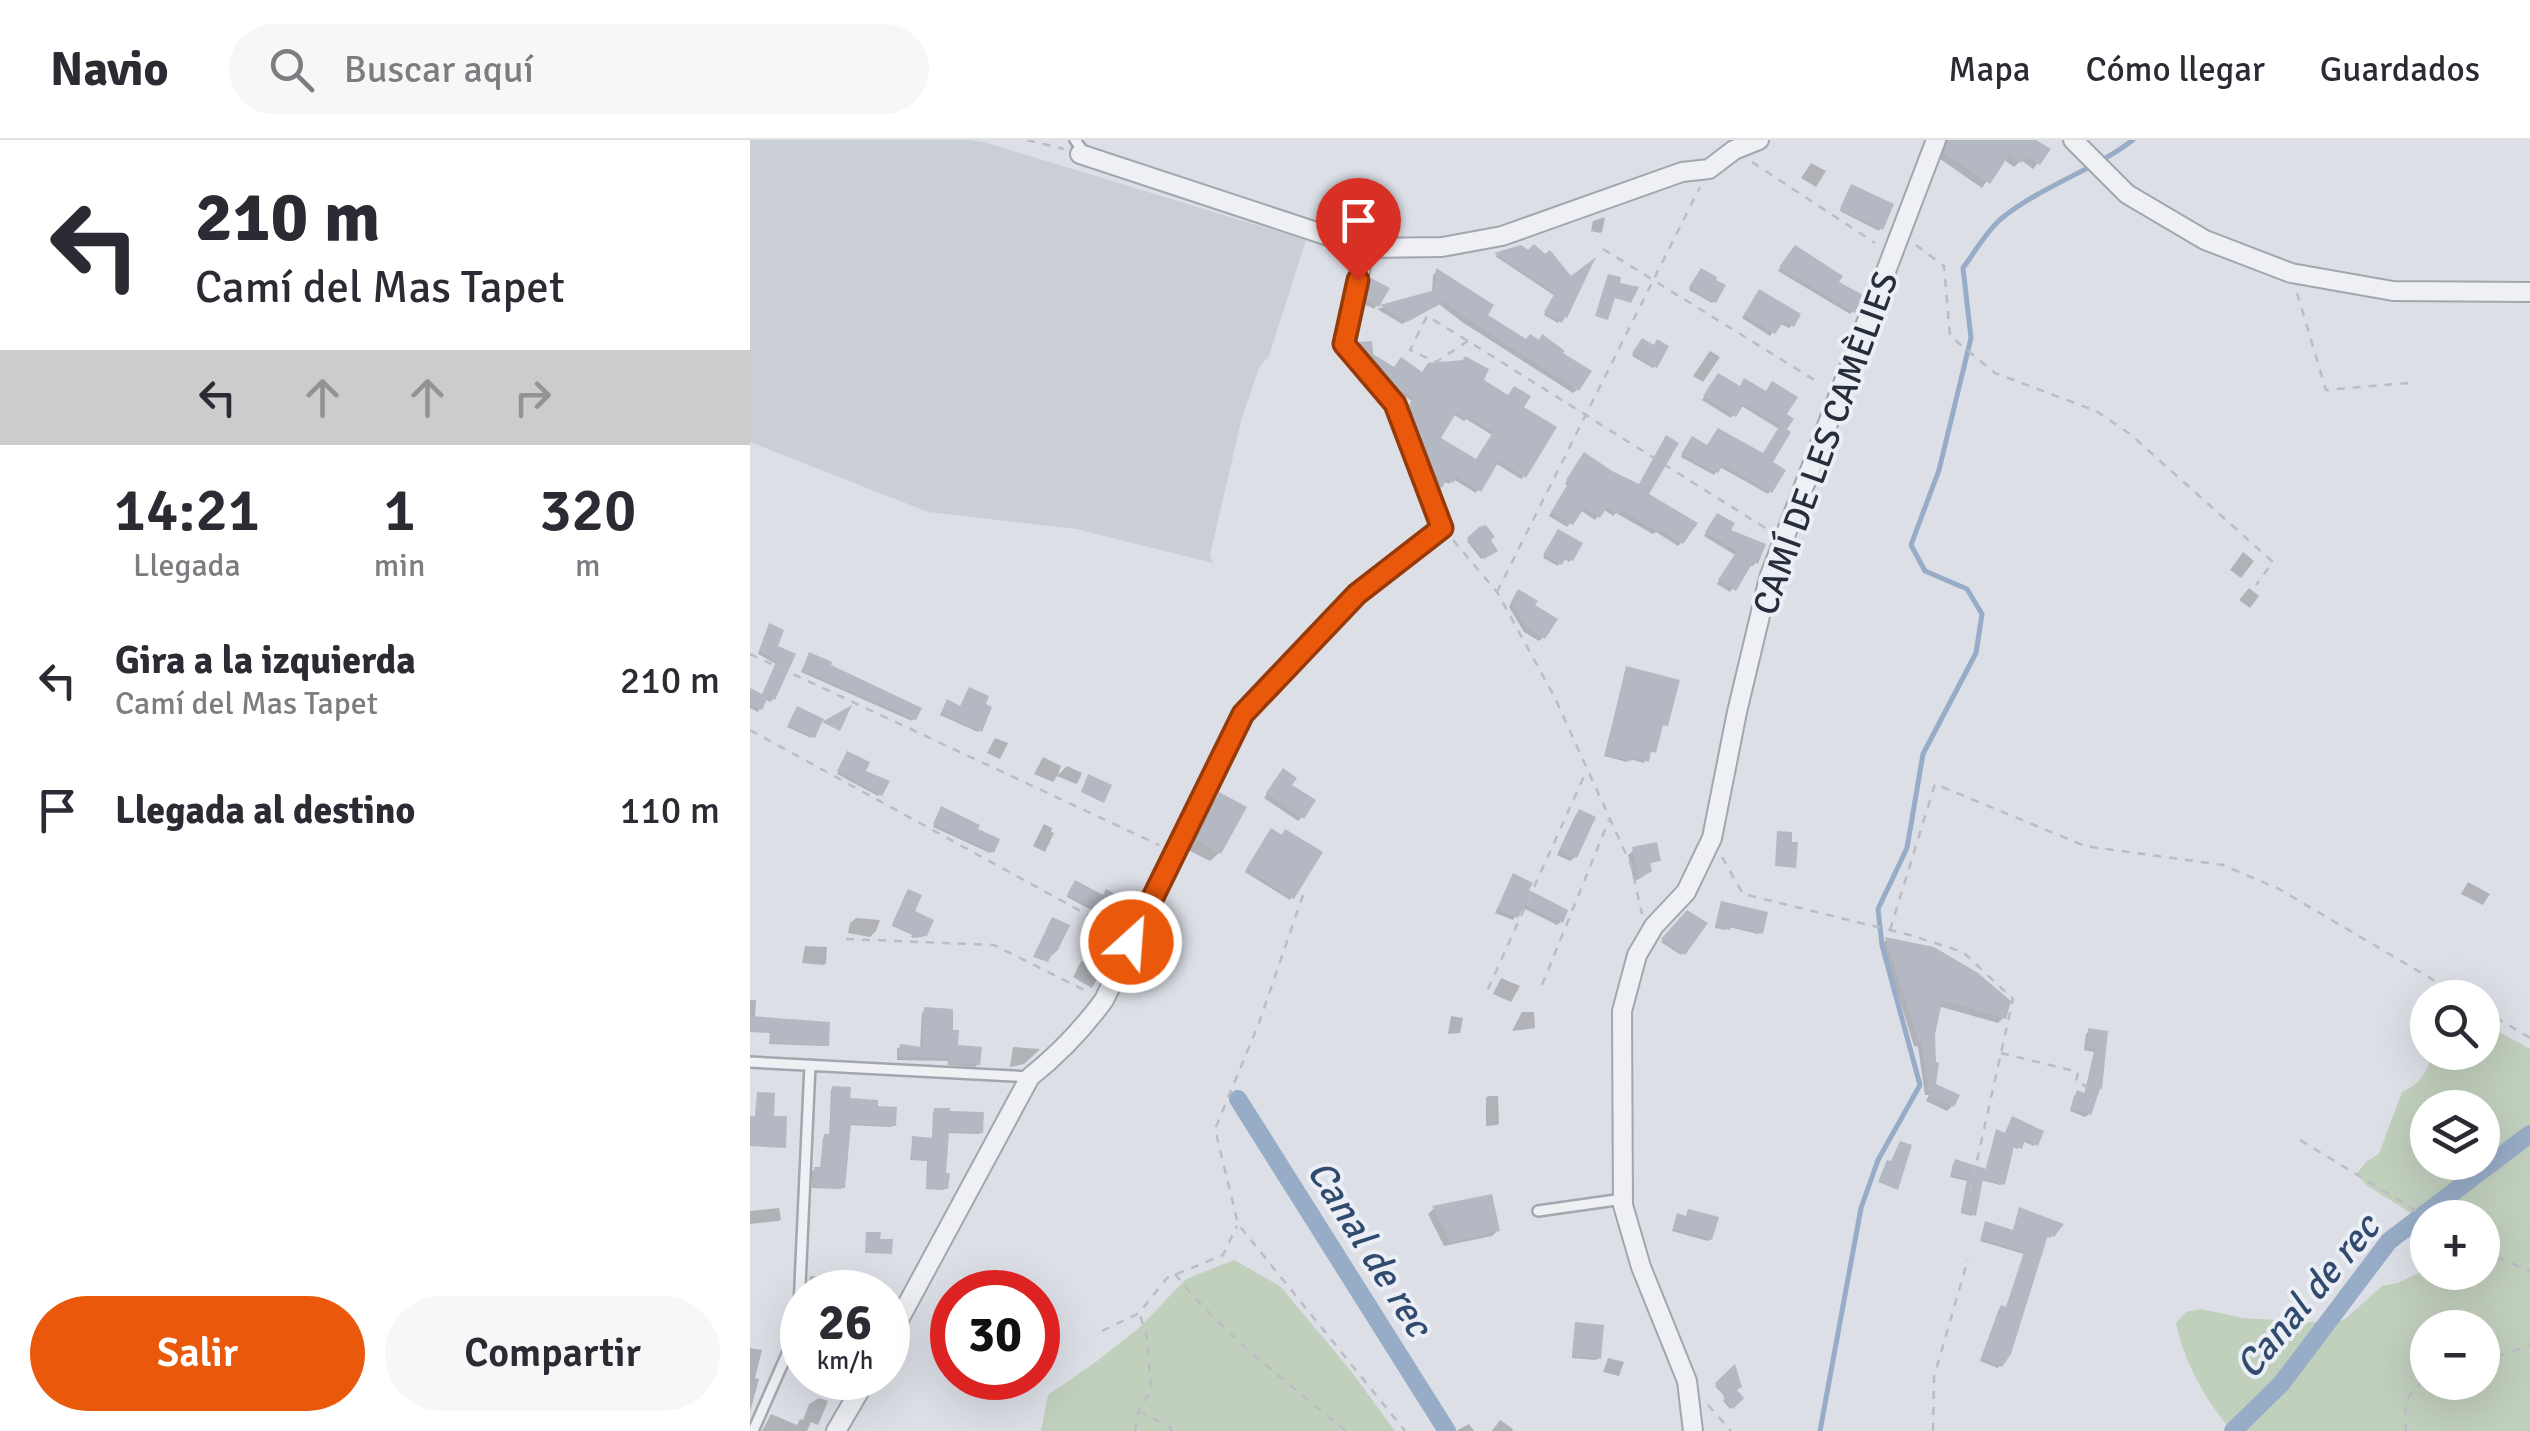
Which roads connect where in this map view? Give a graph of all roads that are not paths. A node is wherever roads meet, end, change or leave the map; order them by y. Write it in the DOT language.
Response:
graph roads {
  1 [pos="1759,140"];
  2 [pos="1936,140"];
  3 [pos="2077,142"];
  4 [pos="1081,150"];
  5 [pos="1364,248"];
  6 [pos="2530,292"];
  7 [pos="750,1062"];
  8 [pos="810,1065"];
  9 [pos="1030,1078"];
  10 [pos="1623,1199"];
  11 [pos="1538,1211"];
  12 [pos="910,1299"];
  13 [pos="854,1400"];
  14 [pos="753,1431"];
  15 [pos="836,1431"];
  16 [pos="1693,1431"];
  1 -- 5 [label="street"];
  2 -- 10 [label="street, CAMÍ DE LES CAMÈLIES"];
  3 -- 6 [label="street"];
  4 -- 5 [label="street"];
  5 -- 9 [label="street"];
  7 -- 8 [label="lane"];
  8 -- 9 [label="lane"];
  8 -- 14 [label="lane"];
  9 -- 12 [label="street"];
  10 -- 11 [label="lane"];
  10 -- 16 [label="street, CAMÍ DE LES CAMÈLIES"];
  13 -- 15 [label="street"];
}
